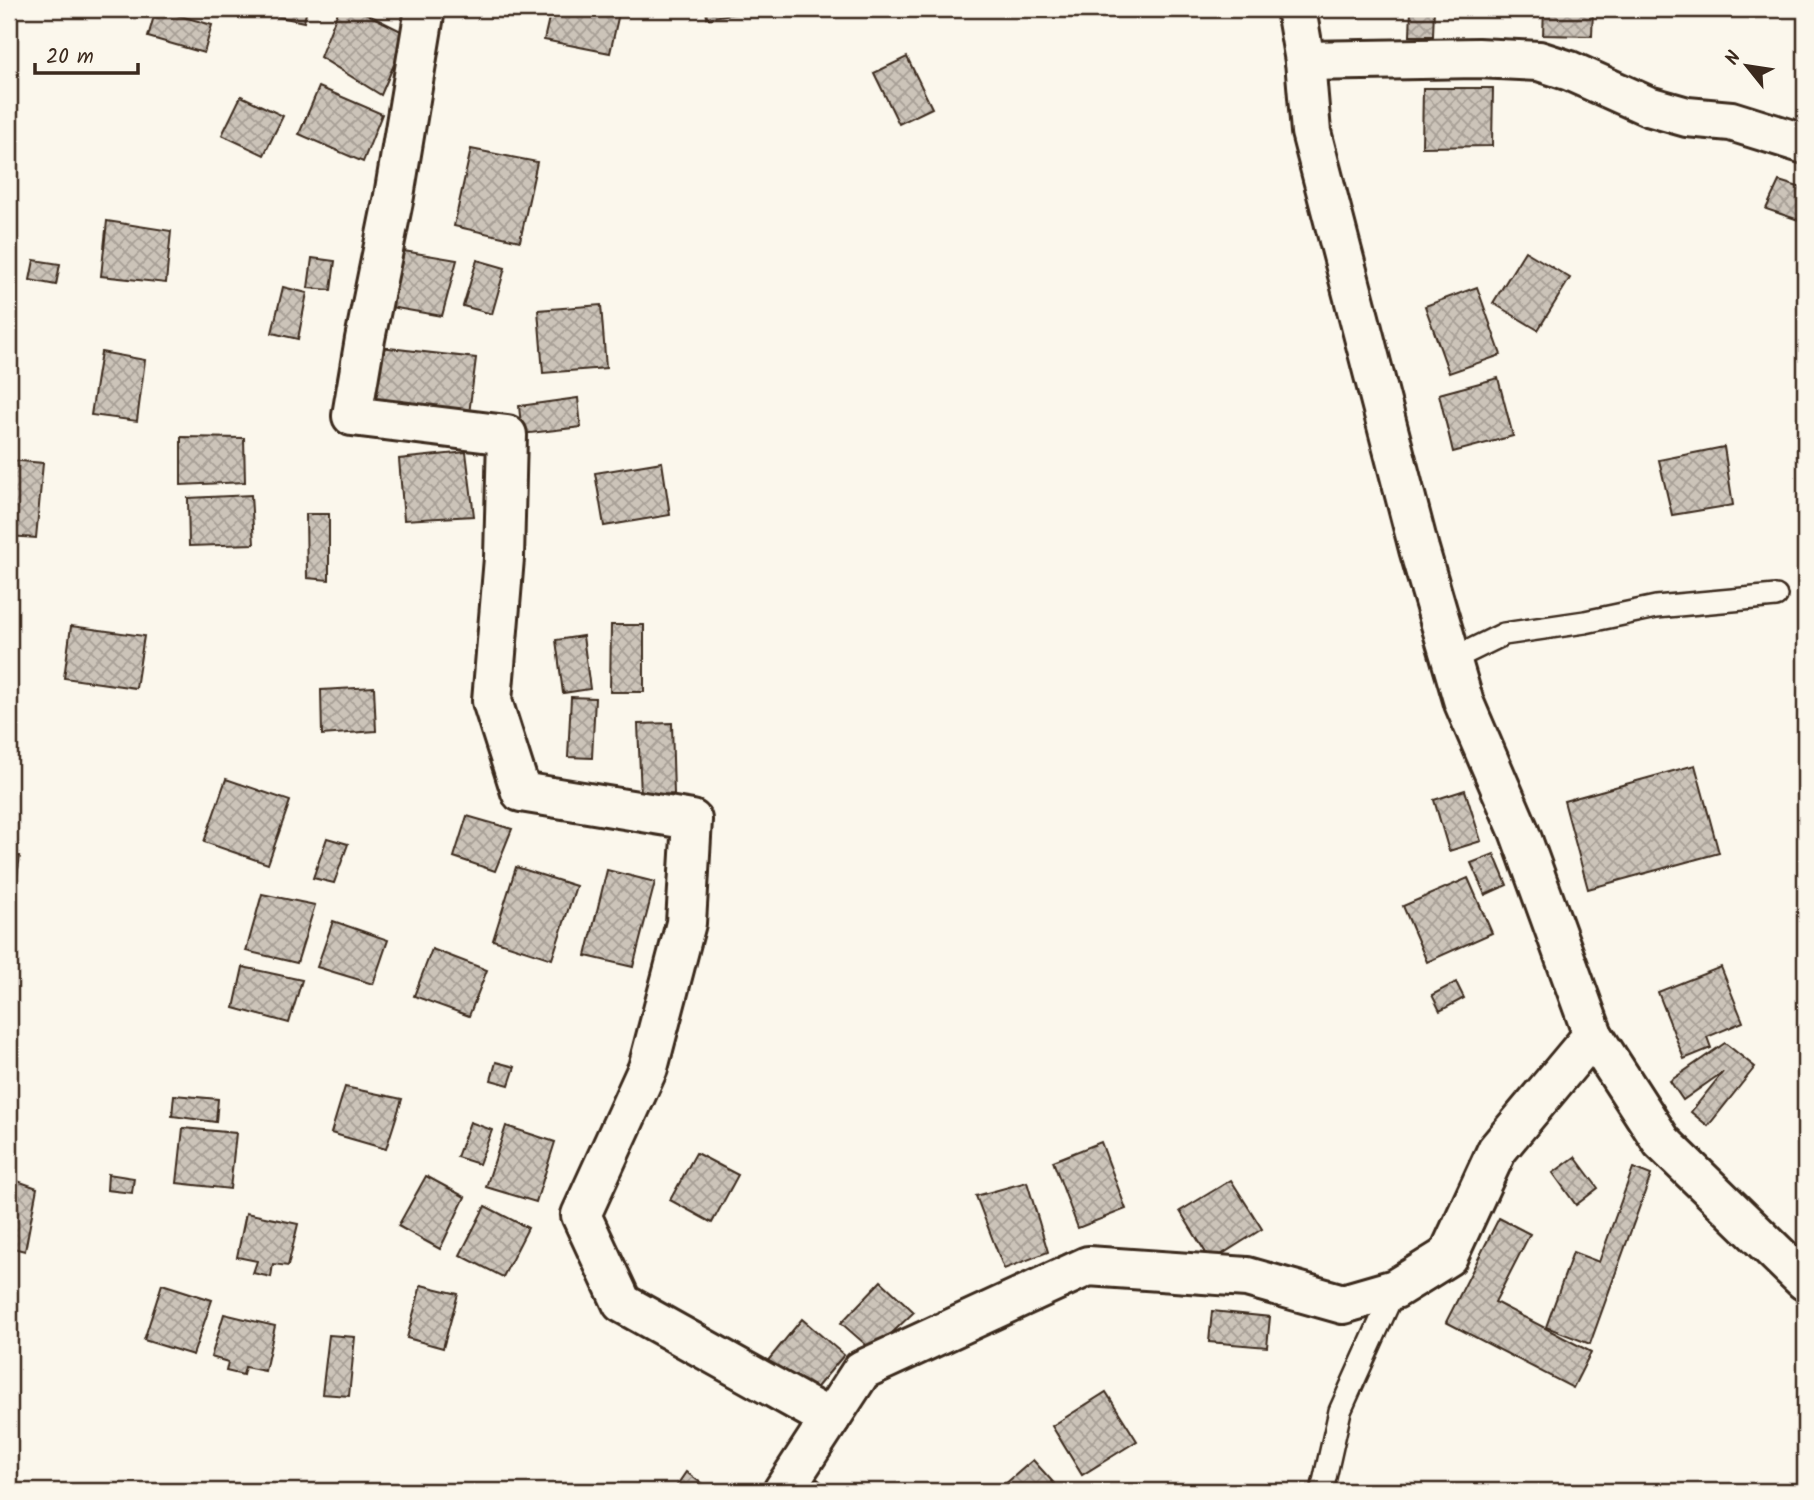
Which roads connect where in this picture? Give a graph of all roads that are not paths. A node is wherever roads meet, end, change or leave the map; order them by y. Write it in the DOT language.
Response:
graph roads {
  1 [pos="425,9"];
  2 [pos="1296,9"];
  3 [pos="1305,61"];
  4 [pos="1805,145"];
  5 [pos="1776,596"];
  6 [pos="1451,660"];
  7 [pos="1593,1035"];
  8 [pos="1805,1281"];
  9 [pos="1395,1289"];
  10 [pos="830,1419"];
  11 [pos="783,1491"];
  12 [pos="1322,1491"];
  1 -- 10 [label="street"];
  2 -- 3 [label="street"];
  3 -- 4 [label="street"];
  3 -- 6 [label="street"];
  5 -- 6 [label="lane"];
  6 -- 7 [label="street"];
  7 -- 8 [label="street"];
  7 -- 9 [label="street"];
  9 -- 10 [label="street"];
  9 -- 12 [label="lane"];
  10 -- 11 [label="street"];
}
